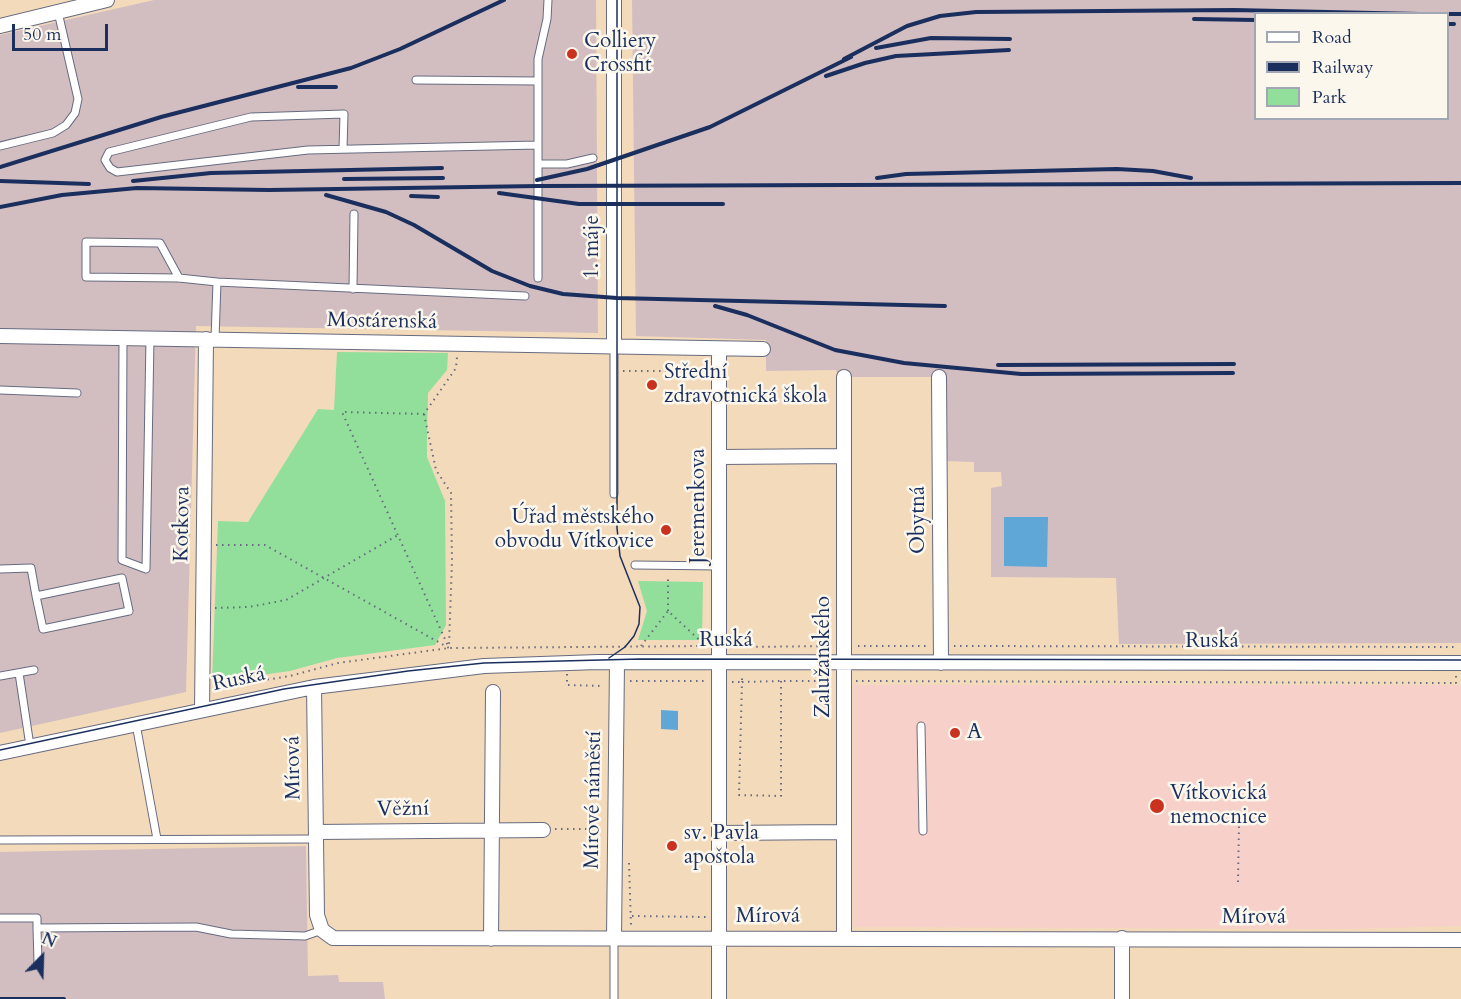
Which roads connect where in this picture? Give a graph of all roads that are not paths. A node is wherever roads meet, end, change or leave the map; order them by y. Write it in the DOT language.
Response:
graph roads {
  1 [pos="107,0"];
  2 [pos="548,0"];
  3 [pos="614,0"];
  4 [pos="58,12"];
  5 [pos="0,26"];
  6 [pos="416,80"];
  7 [pos="537,81"];
  8 [pos="538,145"];
  9 [pos="0,146"];
  10 [pos="343,149"];
  11 [pos="593,158"];
  12 [pos="538,164"];
  13 [pos="354,214"];
  14 [pos="179,278"];
  15 [pos="538,278"];
  16 [pos="217,282"];
  17 [pos="353,288"];
  18 [pos="525,296"];
  19 [pos="0,336"];
  20 [pos="123,338"];
  21 [pos="150,338"];
  22 [pos="211,339"];
  23 [pos="614,345"];
  24 [pos="719,349"];
  25 [pos="763,350"];
  26 [pos="844,377"];
  27 [pos="939,378"];
  28 [pos="0,390"];
  29 [pos="77,393"];
  30 [pos="844,456"];
  31 [pos="720,457"];
  32 [pos="614,494"];
  33 [pos="635,565"];
  34 [pos="720,566"];
  35 [pos="0,569"];
  36 [pos="36,596"];
  37 [pos="617,662"];
  38 [pos="719,662"];
  39 [pos="845,663"];
  40 [pos="940,663"];
  41 [pos="1461,663"];
  42 [pos="34,670"];
  43 [pos="19,673"];
  44 [pos="0,676"];
  45 [pos="314,687"];
  46 [pos="493,692"];
  47 [pos="201,710"];
  48 [pos="136,724"];
  49 [pos="921,726"];
  50 [pos="30,746"];
  51 [pos="0,753"];
  52 [pos="491,830"];
  53 [pos="543,830"];
  54 [pos="923,831"];
  55 [pos="844,832"];
  56 [pos="719,833"];
  57 [pos="316,835"];
  58 [pos="157,839"];
  59 [pos="0,840"];
  60 [pos="0,918"];
  61 [pos="38,928"];
  62 [pos="322,930"];
  63 [pos="844,937"];
  64 [pos="614,938"];
  65 [pos="719,938"];
  66 [pos="1122,938"];
  67 [pos="491,939"];
  68 [pos="1461,940"];
  69 [pos="38,962"];
  70 [pos="614,999"];
  71 [pos="719,999"];
  72 [pos="1122,999"];
  1 -- 4 [label="street"];
  2 -- 7 [label="lane"];
  3 -- 23 [label="street, 1. máje"];
  4 -- 5 [label="street"];
  4 -- 9 [label="lane"];
  6 -- 7 [label="lane"];
  7 -- 8 [label="lane"];
  8 -- 10 [label="lane"];
  8 -- 12 [label="lane"];
  10 -- 10 [label="lane"];
  11 -- 12 [label="lane"];
  12 -- 15 [label="lane"];
  13 -- 17 [label="lane"];
  14 -- 14 [label="lane"];
  14 -- 16 [label="lane"];
  16 -- 17 [label="lane"];
  16 -- 22 [label="lane"];
  17 -- 18 [label="lane"];
  19 -- 20 [label="street, Mostárenská"];
  20 -- 21 [label="street, Mostárenská"];
  20 -- 21 [label="lane"];
  21 -- 22 [label="street, Mostárenská"];
  22 -- 23 [label="street, Mostárenská"];
  22 -- 47 [label="street, Kotkova"];
  23 -- 24 [label="street, Mostárenská"];
  23 -- 32 [label="lane, 1. máje"];
  24 -- 25 [label="street, Mostárenská"];
  24 -- 31 [label="street, Jeremenkova"];
  26 -- 30 [label="street, Zalužanského"];
  27 -- 40 [label="street, Obytná"];
  28 -- 29 [label="lane"];
  30 -- 31 [label="street"];
  30 -- 39 [label="street, Zalužanského"];
  31 -- 34 [label="street, Jeremenkova"];
  33 -- 34 [label="lane"];
  34 -- 38 [label="street, Jeremenkova"];
  35 -- 36 [label="lane"];
  36 -- 36 [label="lane"];
  37 -- 38 [label="street, Ruská"];
  37 -- 45 [label="street, Ruská"];
  37 -- 64 [label="street, Mírové náměstí"];
  38 -- 39 [label="street, Ruská"];
  38 -- 56 [label="street"];
  39 -- 40 [label="street, Ruská"];
  39 -- 55 [label="street, Zalužanského"];
  40 -- 41 [label="street, Ruská"];
  42 -- 43 [label="lane"];
  43 -- 44 [label="lane"];
  43 -- 50 [label="lane"];
  45 -- 47 [label="street, Ruská"];
  45 -- 57 [label="street, Mírová"];
  46 -- 52 [label="street"];
  47 -- 48 [label="street, Ruská"];
  48 -- 50 [label="street, Ruská"];
  48 -- 58 [label="lane"];
  49 -- 54 [label="lane"];
  50 -- 51 [label="street, Ruská"];
  52 -- 53 [label="street, Věžní"];
  52 -- 57 [label="street, Věžní"];
  52 -- 67 [label="street"];
  55 -- 56 [label="street"];
  55 -- 63 [label="street, Zalužanského"];
  56 -- 65 [label="street"];
  57 -- 58 [label="lane"];
  57 -- 62 [label="street, Mírová"];
  58 -- 59 [label="lane"];
  60 -- 61 [label="lane"];
  61 -- 62 [label="lane"];
  61 -- 69 [label="lane"];
  62 -- 67 [label="street, Mírová"];
  63 -- 65 [label="street, Mírová"];
  63 -- 66 [label="street, Mírová"];
  64 -- 65 [label="street, Mírová"];
  64 -- 67 [label="street, Mírová"];
  64 -- 70 [label="lane"];
  65 -- 71 [label="street"];
  66 -- 68 [label="street, Mírová"];
  66 -- 72 [label="street"];
}
